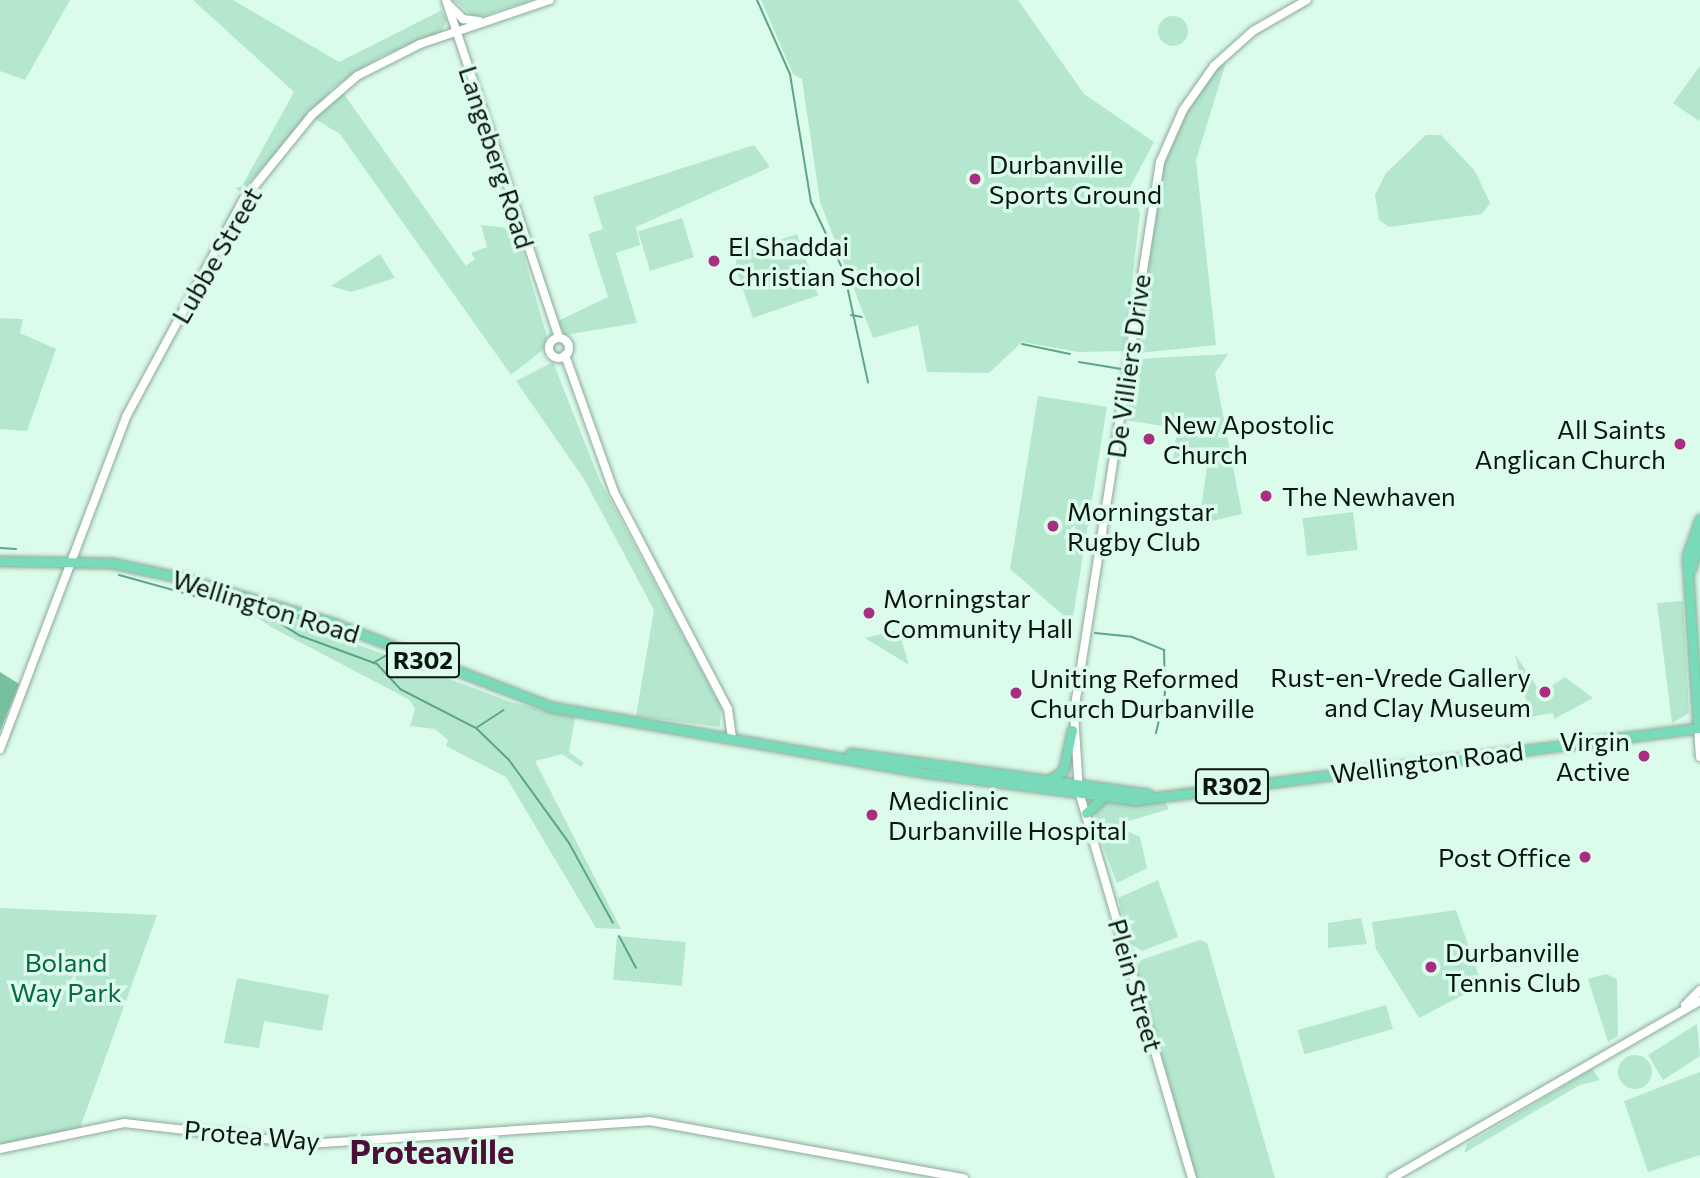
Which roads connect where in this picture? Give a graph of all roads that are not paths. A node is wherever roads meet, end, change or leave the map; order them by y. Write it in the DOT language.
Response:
graph roads {
  1 [pos="550,0"];
  2 [pos="447,1"];
  3 [pos="1303,1"];
  4 [pos="487,21"];
  5 [pos="456,32"];
  6 [pos="556,339"];
  7 [pos="563,356"];
  8 [pos="1700,519"];
  9 [pos="1696,541"];
  10 [pos="71,560"];
  11 [pos="0,561"];
  12 [pos="1698,728"];
  13 [pos="1072,730"];
  14 [pos="732,738"];
  15 [pos="0,749"];
  16 [pos="811,750"];
  17 [pos="1700,757"];
  18 [pos="1048,781"];
  19 [pos="1078,788"];
  20 [pos="1105,796"];
  21 [pos="1155,796"];
  22 [pos="1086,813"];
  23 [pos="1700,990"];
  24 [pos="1700,1001"];
  25 [pos="1666,1019"];
  26 [pos="1564,1078"];
  27 [pos="0,1149"];
  28 [pos="964,1178"];
  29 [pos="1192,1178"];
  30 [pos="1392,1178"];
  31 [pos="1400,1178"];
  1 -- 4 [label="street, Lubbe Street"];
  2 -- 4 [label="street"];
  2 -- 5 [label="street, Langeberg Road"];
  3 -- 13 [label="street, De Villiers Drive"];
  4 -- 5 [label="street, Lubbe Street"];
  5 -- 6 [label="street, Langeberg Road"];
  5 -- 10 [label="street, Lubbe Street"];
  6 -- 7 [label="street"];
  6 -- 7 [label="street"];
  7 -- 14 [label="street"];
  8 -- 9 [label="main road"];
  9 -- 12 [label="main road"];
  10 -- 11 [label="main road, Wellington Road / R302"];
  10 -- 14 [label="main road, Wellington Road / R302"];
  10 -- 15 [label="street, Lubbe Street"];
  12 -- 17 [label="street"];
  12 -- 21 [label="main road, Wellington Road / R302"];
  13 -- 18 [label="main road"];
  13 -- 19 [label="street, De Villiers Drive"];
  14 -- 16 [label="main road, Wellington Road / R302"];
  16 -- 18 [label="main road, Wellington Road / R302"];
  16 -- 19 [label="main road, Wellington Road / R302"];
  18 -- 19 [label="main road, Wellington Road / R302"];
  19 -- 20 [label="main road, Wellington Road / R302"];
  19 -- 21 [label="main road, Wellington Road / R302"];
  19 -- 22 [label="street, Plein Street"];
  20 -- 21 [label="main road, Wellington Road / R302"];
  20 -- 22 [label="main road"];
  22 -- 29 [label="street, Plein Street"];
  23 -- 25 [label="street"];
  24 -- 25 [label="street"];
  25 -- 26 [label="street"];
  26 -- 30 [label="street"];
  26 -- 31 [label="street"];
  27 -- 28 [label="street, Protea Way"];
}
